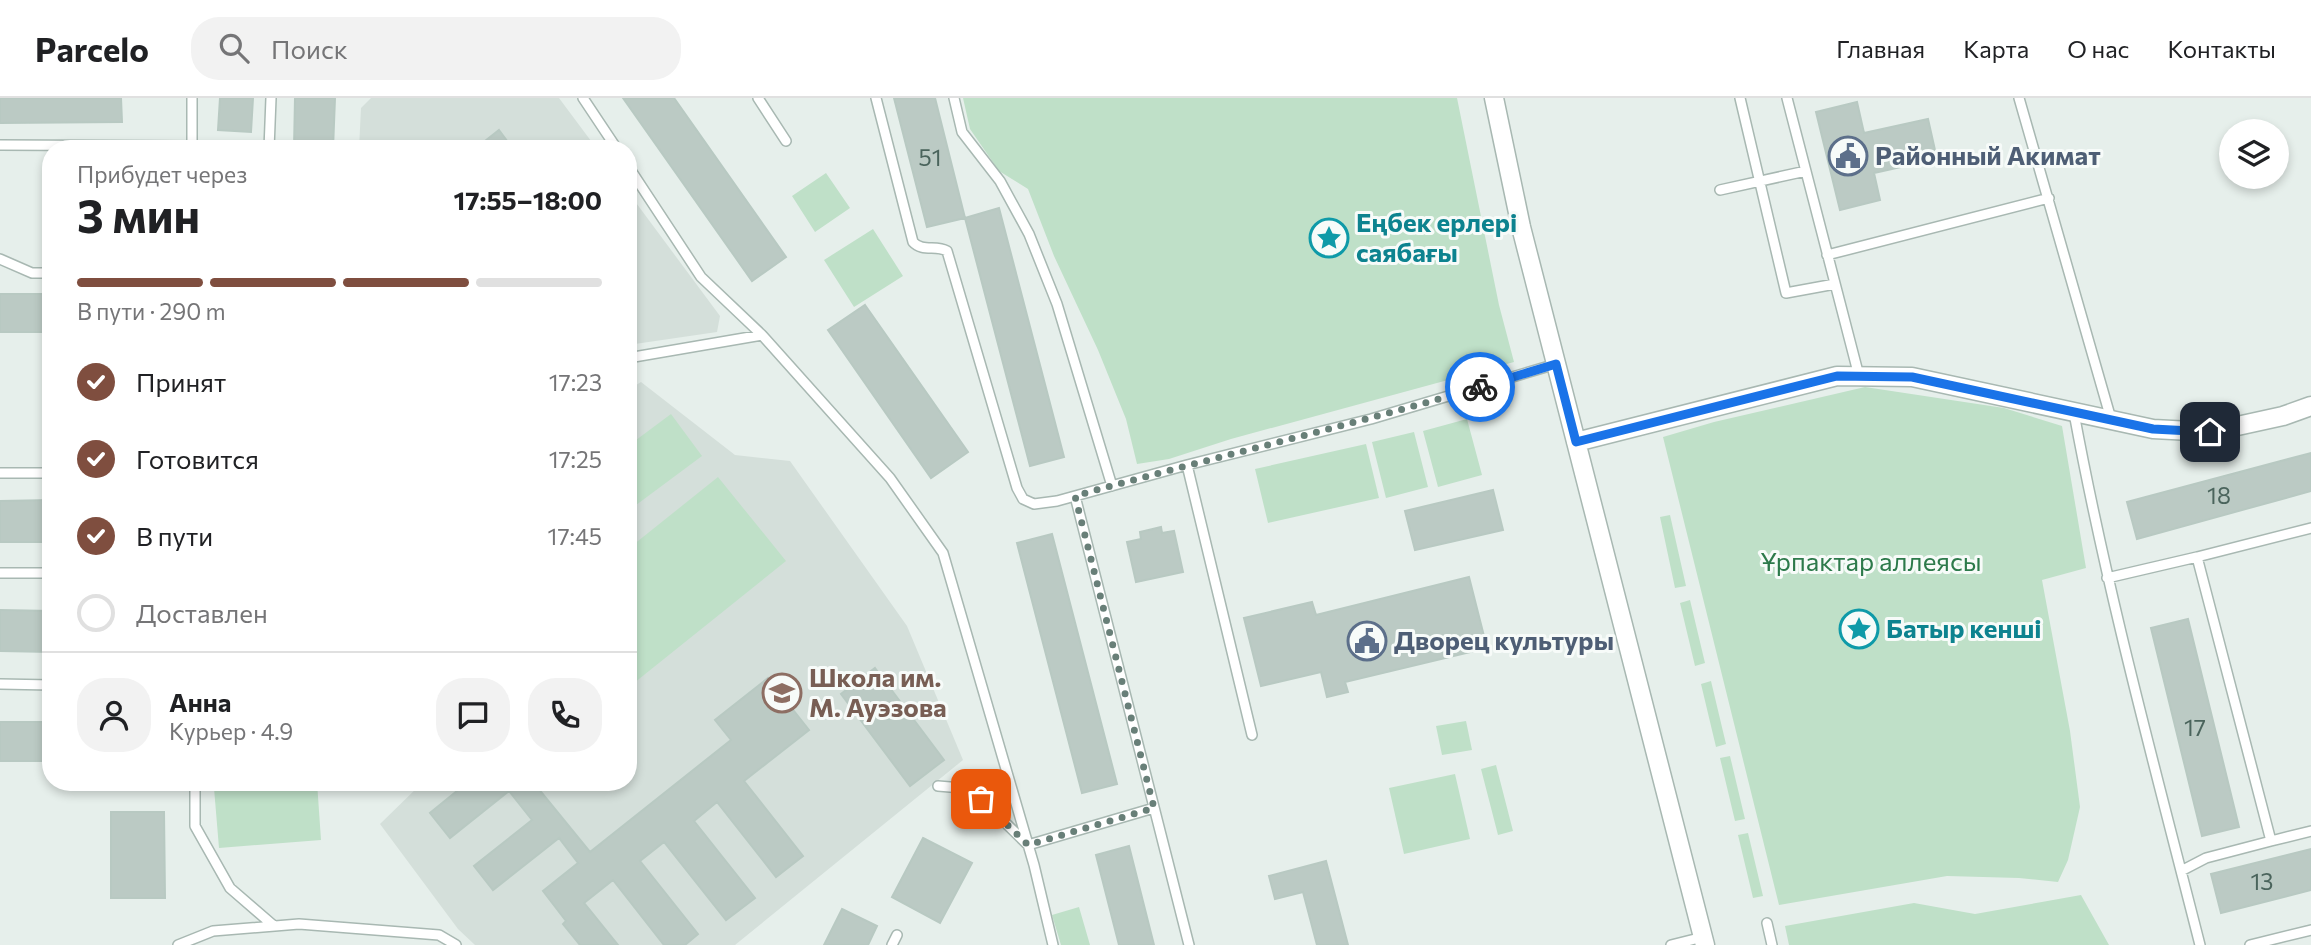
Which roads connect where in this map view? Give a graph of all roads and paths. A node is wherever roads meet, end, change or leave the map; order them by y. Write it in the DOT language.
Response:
graph roads {
  1 [pos="192,98"];
  2 [pos="271,98"];
  3 [pos="583,98"];
  4 [pos="758,98"];
  5 [pos="876,98"];
  6 [pos="954,98"];
  7 [pos="1494,98"];
  8 [pos="1740,98"];
  9 [pos="1787,98"];
  10 [pos="2019,98"];
  11 [pos="192,140"];
  12 [pos="269,140"];
  13 [pos="611,140"];
  14 [pos="786,141"];
  15 [pos="0,145"];
  16 [pos="42,145"];
  17 [pos="1806,171"];
  18 [pos="637,180"];
  19 [pos="1759,181"];
  20 [pos="1720,190"];
  21 [pos="2049,198"];
  22 [pos="1828,256"];
  23 [pos="0,259"];
  24 [pos="42,273"];
  25 [pos="1835,284"];
  26 [pos="762,335"];
  27 [pos="637,356"];
  28 [pos="1556,364"];
  29 [pos="1859,376"];
  30 [pos="2311,406"];
  31 [pos="2074,413"];
  32 [pos="2112,421"];
  33 [pos="1576,442"];
  34 [pos="1187,465"];
  35 [pos="0,473"];
  36 [pos="42,473"];
  37 [pos="1112,486"];
  38 [pos="1075,496"];
  39 [pos="2311,528"];
  40 [pos="2197,557"];
  41 [pos="0,572"];
  42 [pos="42,573"];
  43 [pos="2107,578"];
  44 [pos="0,684"];
  45 [pos="42,685"];
  46 [pos="1252,735"];
  47 [pos="938,786"];
  48 [pos="195,791"];
  49 [pos="1154,808"];
  50 [pos="2311,831"];
  51 [pos="2270,841"];
  52 [pos="1028,845"];
  53 [pos="2181,871"];
  54 [pos="1767,923"];
  55 [pos="274,926"];
  56 [pos="2311,930"];
  57 [pos="897,935"];
  58 [pos="1704,941"];
  59 [pos="178,945"];
  60 [pos="456,945"];
  61 [pos="892,945"];
  62 [pos="1053,945"];
  63 [pos="1189,945"];
  64 [pos="1671,945"];
  65 [pos="1772,945"];
  66 [pos="2200,945"];
  67 [pos="2250,945"];
  1 -- 11 [label="lane"];
  2 -- 12 [label="lane"];
  3 -- 13 [label="lane"];
  4 -- 14 [label="lane"];
  5 -- 38 [label="lane"];
  6 -- 37 [label="lane"];
  7 -- 28 [label="street"];
  8 -- 19 [label="lane"];
  9 -- 17 [label="lane"];
  10 -- 21 [label="lane"];
  15 -- 16 [label="lane"];
  17 -- 19 [label="lane"];
  17 -- 22 [label="lane"];
  18 -- 26 [label="lane"];
  19 -- 20 [label="lane"];
  19 -- 25 [label="lane"];
  21 -- 22 [label="lane"];
  21 -- 32 [label="lane"];
  22 -- 25 [label="lane"];
  23 -- 24 [label="lane"];
  25 -- 29 [label="lane"];
  26 -- 27 [label="lane"];
  26 -- 52 [label="lane"];
  28 -- 33 [label="street"];
  28 -- 34 [label="lane"];
  29 -- 31 [label="street"];
  29 -- 33 [label="street"];
  30 -- 32 [label="street"];
  31 -- 32 [label="street"];
  31 -- 43 [label="lane"];
  33 -- 58 [label="street"];
  34 -- 37 [label="lane"];
  34 -- 46 [label="lane"];
  35 -- 36 [label="lane"];
  37 -- 38 [label="lane"];
  38 -- 49 [label="lane"];
  39 -- 40 [label="lane"];
  40 -- 43 [label="lane"];
  40 -- 51 [label="lane"];
  41 -- 42 [label="lane"];
  43 -- 53 [label="lane"];
  44 -- 45 [label="lane"];
  47 -- 52 [label="lane"];
  48 -- 55 [label="lane"];
  49 -- 52 [label="lane"];
  49 -- 63 [label="lane"];
  50 -- 51 [label="lane"];
  51 -- 53 [label="lane"];
  52 -- 62 [label="lane"];
  53 -- 66 [label="lane"];
  54 -- 65 [label="lane"];
  55 -- 59 [label="lane"];
  55 -- 60 [label="lane"];
  56 -- 67 [label="lane"];
  57 -- 61 [label="lane"];
  58 -- 64 [label="lane"];
}
